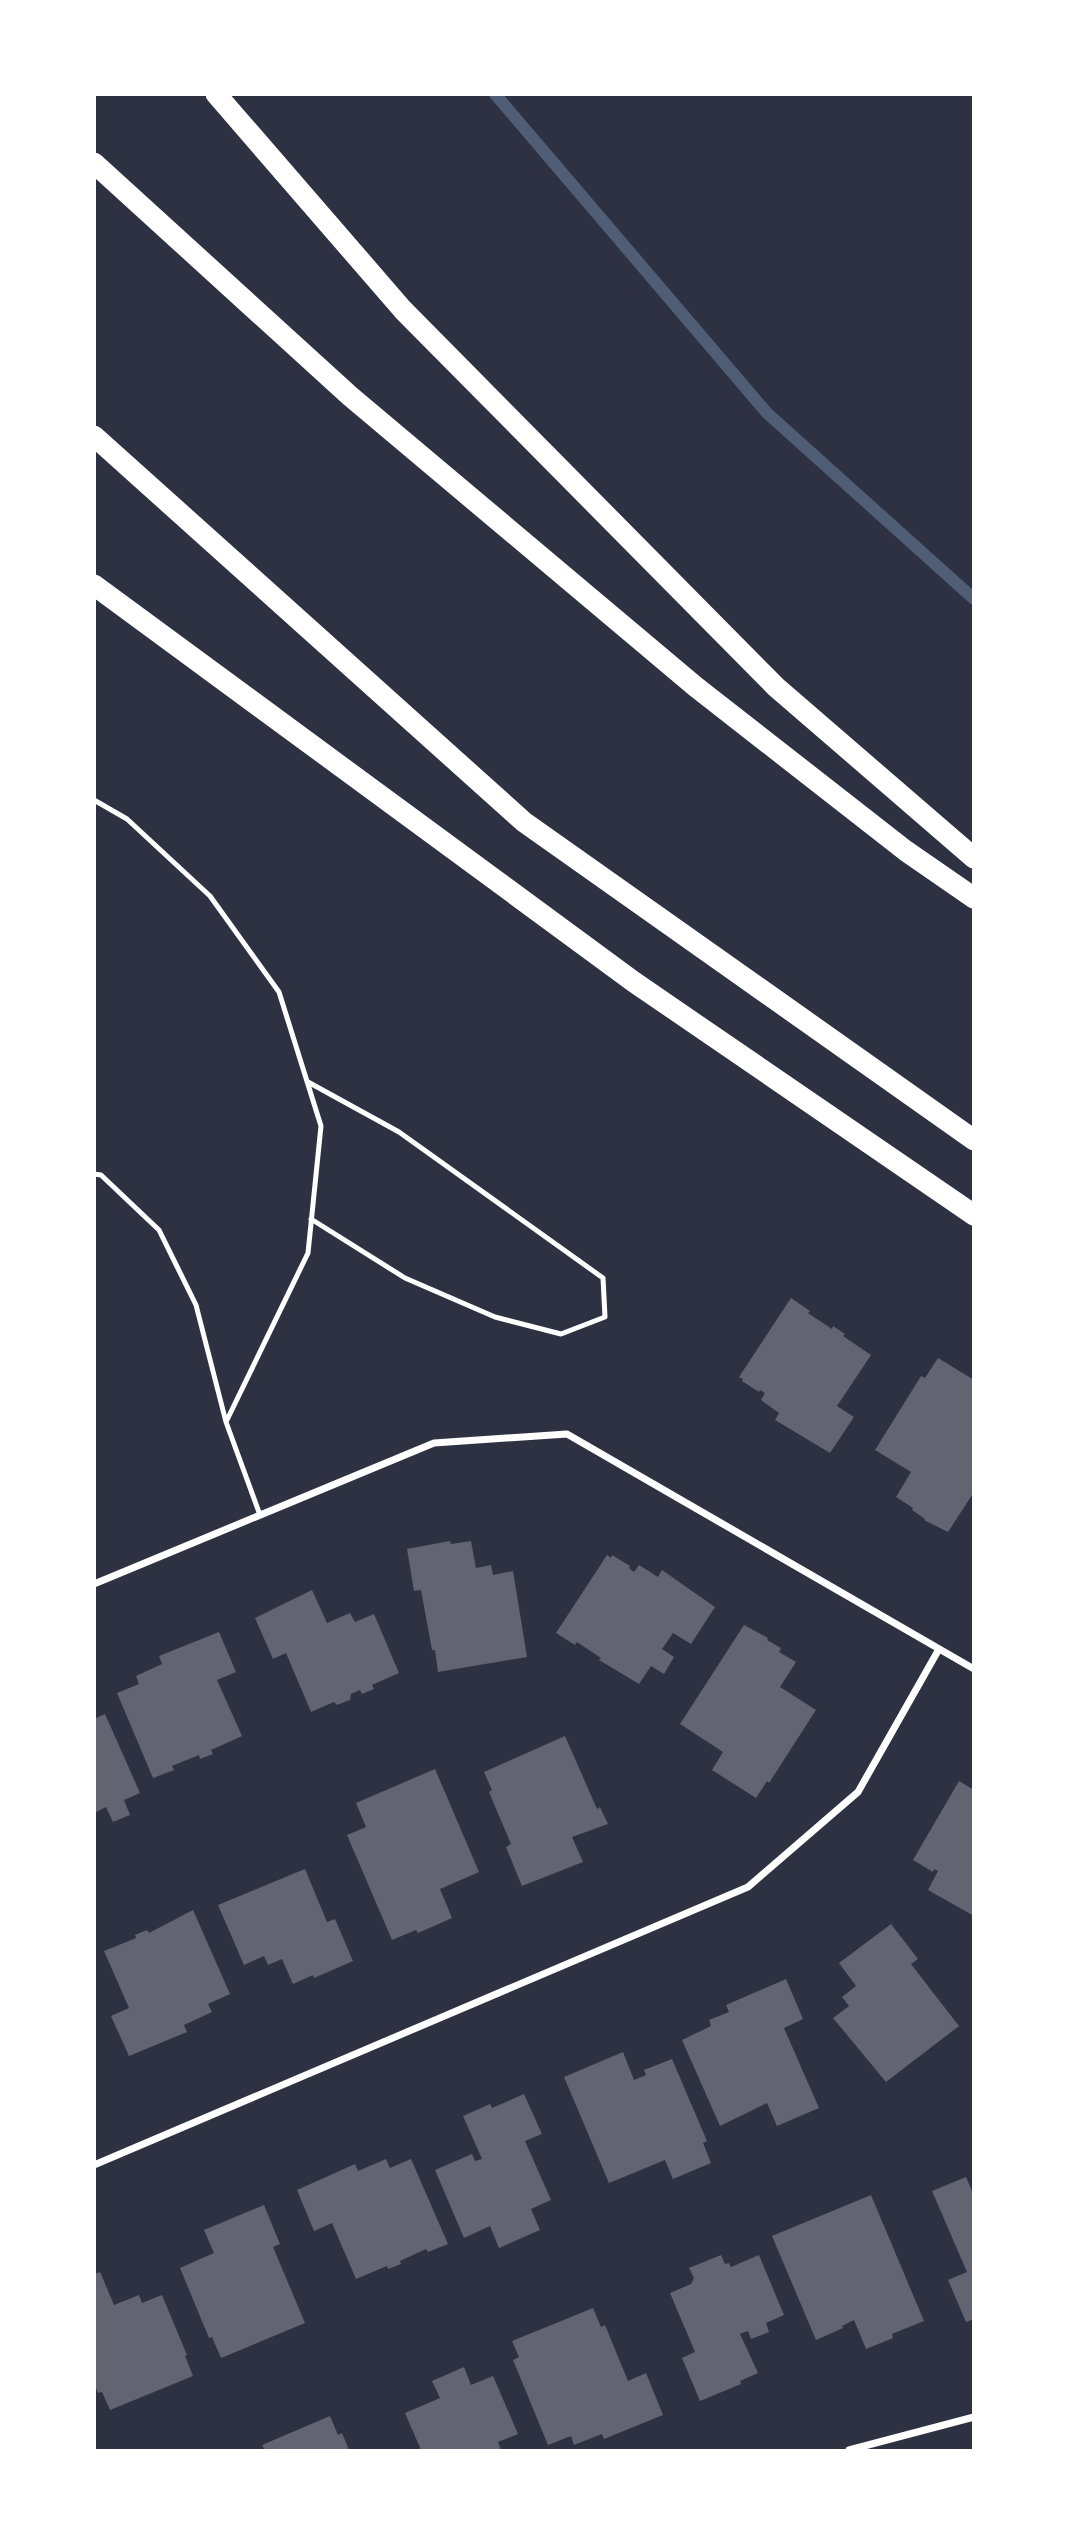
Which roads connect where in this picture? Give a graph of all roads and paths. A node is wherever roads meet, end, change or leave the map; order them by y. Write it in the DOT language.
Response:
graph roads {
  1 [pos="216,94"];
  2 [pos="94,163"];
  3 [pos="94,436"];
  4 [pos="94,585"];
  5 [pos="94,800"];
  6 [pos="974,858"];
  7 [pos="974,898"];
  8 [pos="308,1082"];
  9 [pos="974,1140"];
  10 [pos="94,1174"];
  11 [pos="974,1215"];
  12 [pos="311,1219"];
  13 [pos="226,1422"];
  14 [pos="260,1515"];
  15 [pos="94,1584"];
  16 [pos="939,1649"];
  17 [pos="974,1669"];
  18 [pos="94,2165"];
  19 [pos="974,2417"];
  20 [pos="849,2451"];
  1 -- 6 [label="highway"];
  2 -- 7 [label="highway"];
  3 -- 9 [label="highway"];
  4 -- 11 [label="highway"];
  5 -- 8 [label="lane"];
  8 -- 12 [label="lane"];
  8 -- 12 [label="lane"];
  10 -- 13 [label="lane"];
  12 -- 13 [label="lane"];
  13 -- 14 [label="lane"];
  14 -- 15 [label="street"];
  14 -- 16 [label="street"];
  16 -- 17 [label="street"];
  16 -- 18 [label="street"];
  19 -- 20 [label="street"];
}
